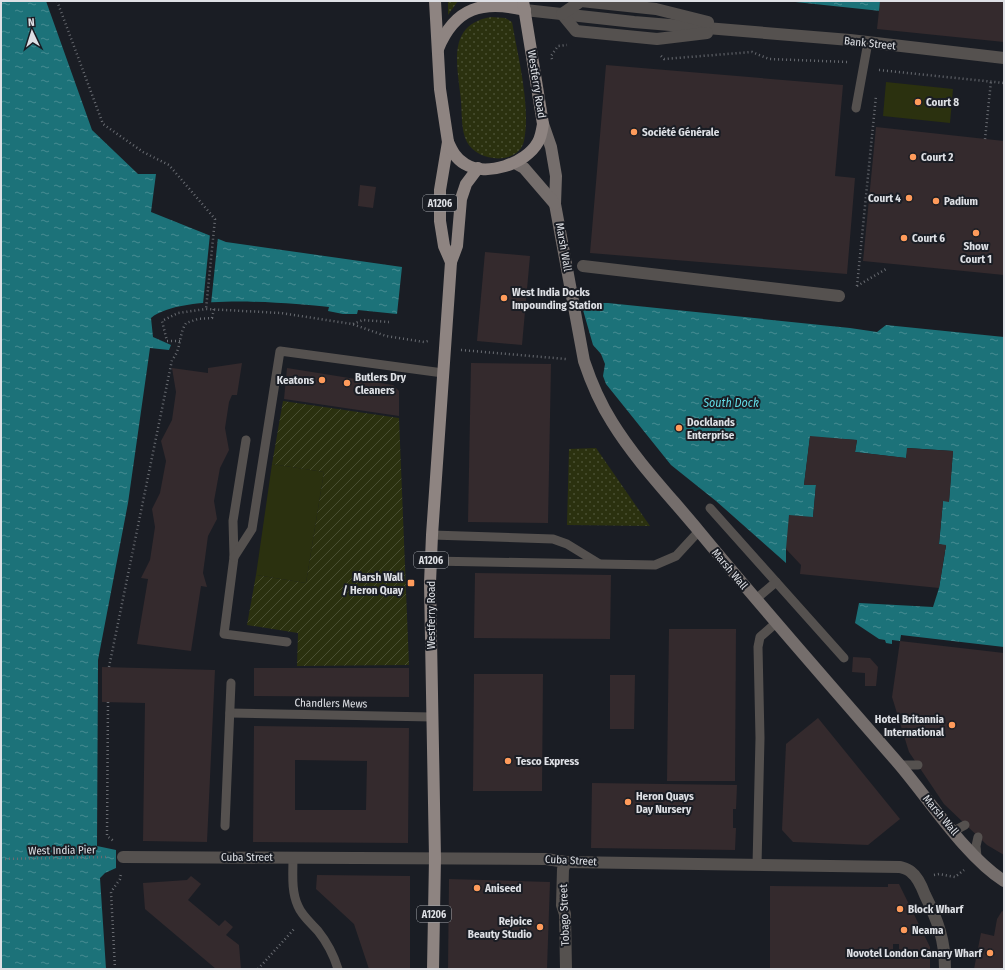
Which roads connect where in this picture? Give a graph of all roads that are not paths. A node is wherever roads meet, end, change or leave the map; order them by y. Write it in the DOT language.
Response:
graph roads {
  1 [pos="435,1"];
  2 [pos="524,5"];
  3 [pos="562,14"];
  4 [pos="736,30"];
  5 [pos="868,42"];
  6 [pos="437,50"];
  7 [pos="1004,58"];
  8 [pos="856,108"];
  9 [pos="544,124"];
  10 [pos="448,142"];
  11 [pos="515,163"];
  12 [pos="478,168"];
  13 [pos="555,204"];
  14 [pos="451,262"];
  15 [pos="583,266"];
  16 [pos="839,296"];
  17 [pos="443,373"];
  18 [pos="246,440"];
  19 [pos="710,508"];
  20 [pos="699,531"];
  21 [pos="432,535"];
  22 [pos="234,557"];
  23 [pos="431,561"];
  24 [pos="599,564"];
  25 [pos="776,582"];
  26 [pos="756,599"];
  27 [pos="776,623"];
  28 [pos="287,642"];
  29 [pos="844,658"];
  30 [pos="231,683"];
  31 [pos="230,713"];
  32 [pos="432,717"];
  33 [pos="899,765"];
  34 [pos="918,765"];
  35 [pos="966,825"];
  36 [pos="225,826"];
  37 [pos="954,831"];
  38 [pos="978,837"];
  39 [pos="124,857"];
  40 [pos="293,857"];
  41 [pos="977,857"];
  42 [pos="435,858"];
  43 [pos="566,862"];
  44 [pos="757,865"];
  45 [pos="1004,881"];
  46 [pos="338,969"];
  47 [pos="433,969"];
  48 [pos="566,969"];
  49 [pos="945,969"];
  1 -- 6 [label="main road, Westferry Road / A1206"];
  2 -- 3 [label="street"];
  2 -- 6 [label="main road"];
  2 -- 9 [label="main road, Westferry Road / A1206"];
  3 -- 4 [label="street, Bank Street"];
  3 -- 4 [label="street, Bank Street"];
  4 -- 5 [label="street, Bank Street"];
  5 -- 7 [label="street, Bank Street"];
  5 -- 8 [label="lane"];
  6 -- 10 [label="main road, Westferry Road / A1206"];
  9 -- 11 [label="main road, Westferry Road / A1206"];
  9 -- 13 [label="street, Marsh Wall"];
  10 -- 12 [label="main road, A1206"];
  10 -- 14 [label="main road, Westferry Road / A1206"];
  11 -- 12 [label="main road, Westferry Road / A1206"];
  11 -- 13 [label="street"];
  12 -- 14 [label="main road, Westferry Road / A1206"];
  13 -- 20 [label="street, Marsh Wall"];
  14 -- 17 [label="main road, Westferry Road / A1206"];
  15 -- 16 [label="street"];
  17 -- 21 [label="main road, Westferry Road / A1206"];
  17 -- 22 [label="lane"];
  18 -- 22 [label="lane"];
  19 -- 25 [label="lane"];
  20 -- 24 [label="lane"];
  20 -- 26 [label="street, Marsh Wall"];
  21 -- 23 [label="main road, Westferry Road / A1206"];
  21 -- 24 [label="lane"];
  22 -- 28 [label="lane"];
  23 -- 24 [label="lane"];
  23 -- 32 [label="main road, Westferry Road / A1206"];
  25 -- 26 [label="lane"];
  25 -- 29 [label="lane"];
  26 -- 27 [label="street, Marsh Wall"];
  27 -- 33 [label="street, Marsh Wall"];
  27 -- 44 [label="lane"];
  30 -- 31 [label="lane"];
  31 -- 32 [label="lane, Chandlers Mews"];
  31 -- 36 [label="lane"];
  32 -- 42 [label="main road, Westferry Road / A1206"];
  33 -- 34 [label="lane"];
  33 -- 37 [label="street, Marsh Wall"];
  35 -- 37 [label="lane"];
  37 -- 41 [label="street, Marsh Wall"];
  38 -- 41 [label="lane"];
  39 -- 40 [label="street, Cuba Street"];
  40 -- 42 [label="street, Cuba Street"];
  40 -- 46 [label="lane"];
  41 -- 45 [label="street, Marsh Wall"];
  42 -- 43 [label="street, Cuba Street"];
  42 -- 47 [label="main road, Westferry Road / A1206"];
  43 -- 44 [label="street, Cuba Street"];
  43 -- 48 [label="street, Tobago Street"];
  44 -- 49 [label="street, Cuba Street"];
}
